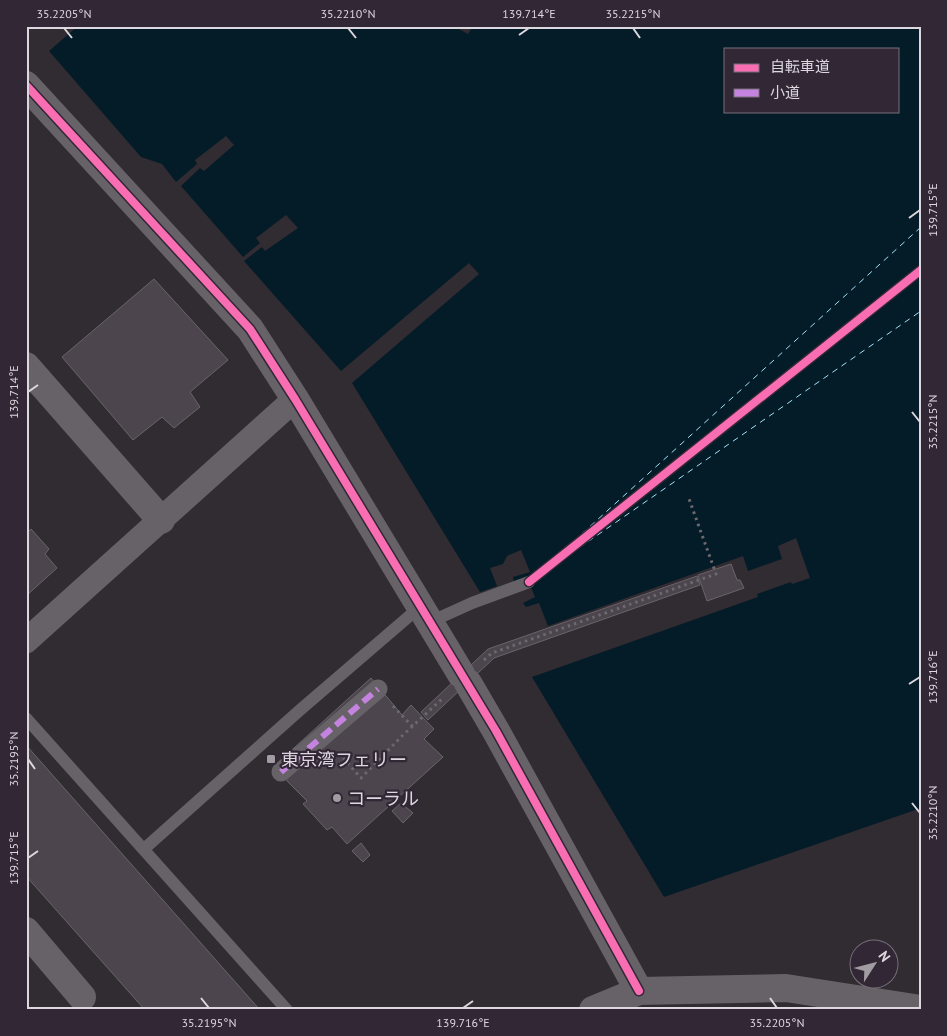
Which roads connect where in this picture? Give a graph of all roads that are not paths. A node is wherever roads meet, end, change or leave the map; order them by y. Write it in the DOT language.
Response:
graph roads {
  1 [pos="26,85"];
  2 [pos="26,366"];
  3 [pos="295,399"];
  4 [pos="161,520"];
  5 [pos="529,582"];
  6 [pos="425,614"];
  7 [pos="26,641"];
  8 [pos="378,689"];
  9 [pos="26,718"];
  10 [pos="281,772"];
  11 [pos="144,849"];
  12 [pos="26,931"];
  13 [pos="639,991"];
  14 [pos="82,997"];
  15 [pos="921,1009"];
  16 [pos="287,1010"];
  17 [pos="593,1010"];
  1 -- 3 [label="street"];
  2 -- 4 [label="street"];
  3 -- 4 [label="street"];
  3 -- 6 [label="street"];
  4 -- 7 [label="street"];
  5 -- 6 [label="lane"];
  6 -- 11 [label="lane"];
  6 -- 13 [label="street"];
  8 -- 10 [label="street"];
  9 -- 11 [label="lane"];
  11 -- 16 [label="lane"];
  12 -- 14 [label="street"];
  13 -- 15 [label="street"];
  13 -- 17 [label="street"];
}
